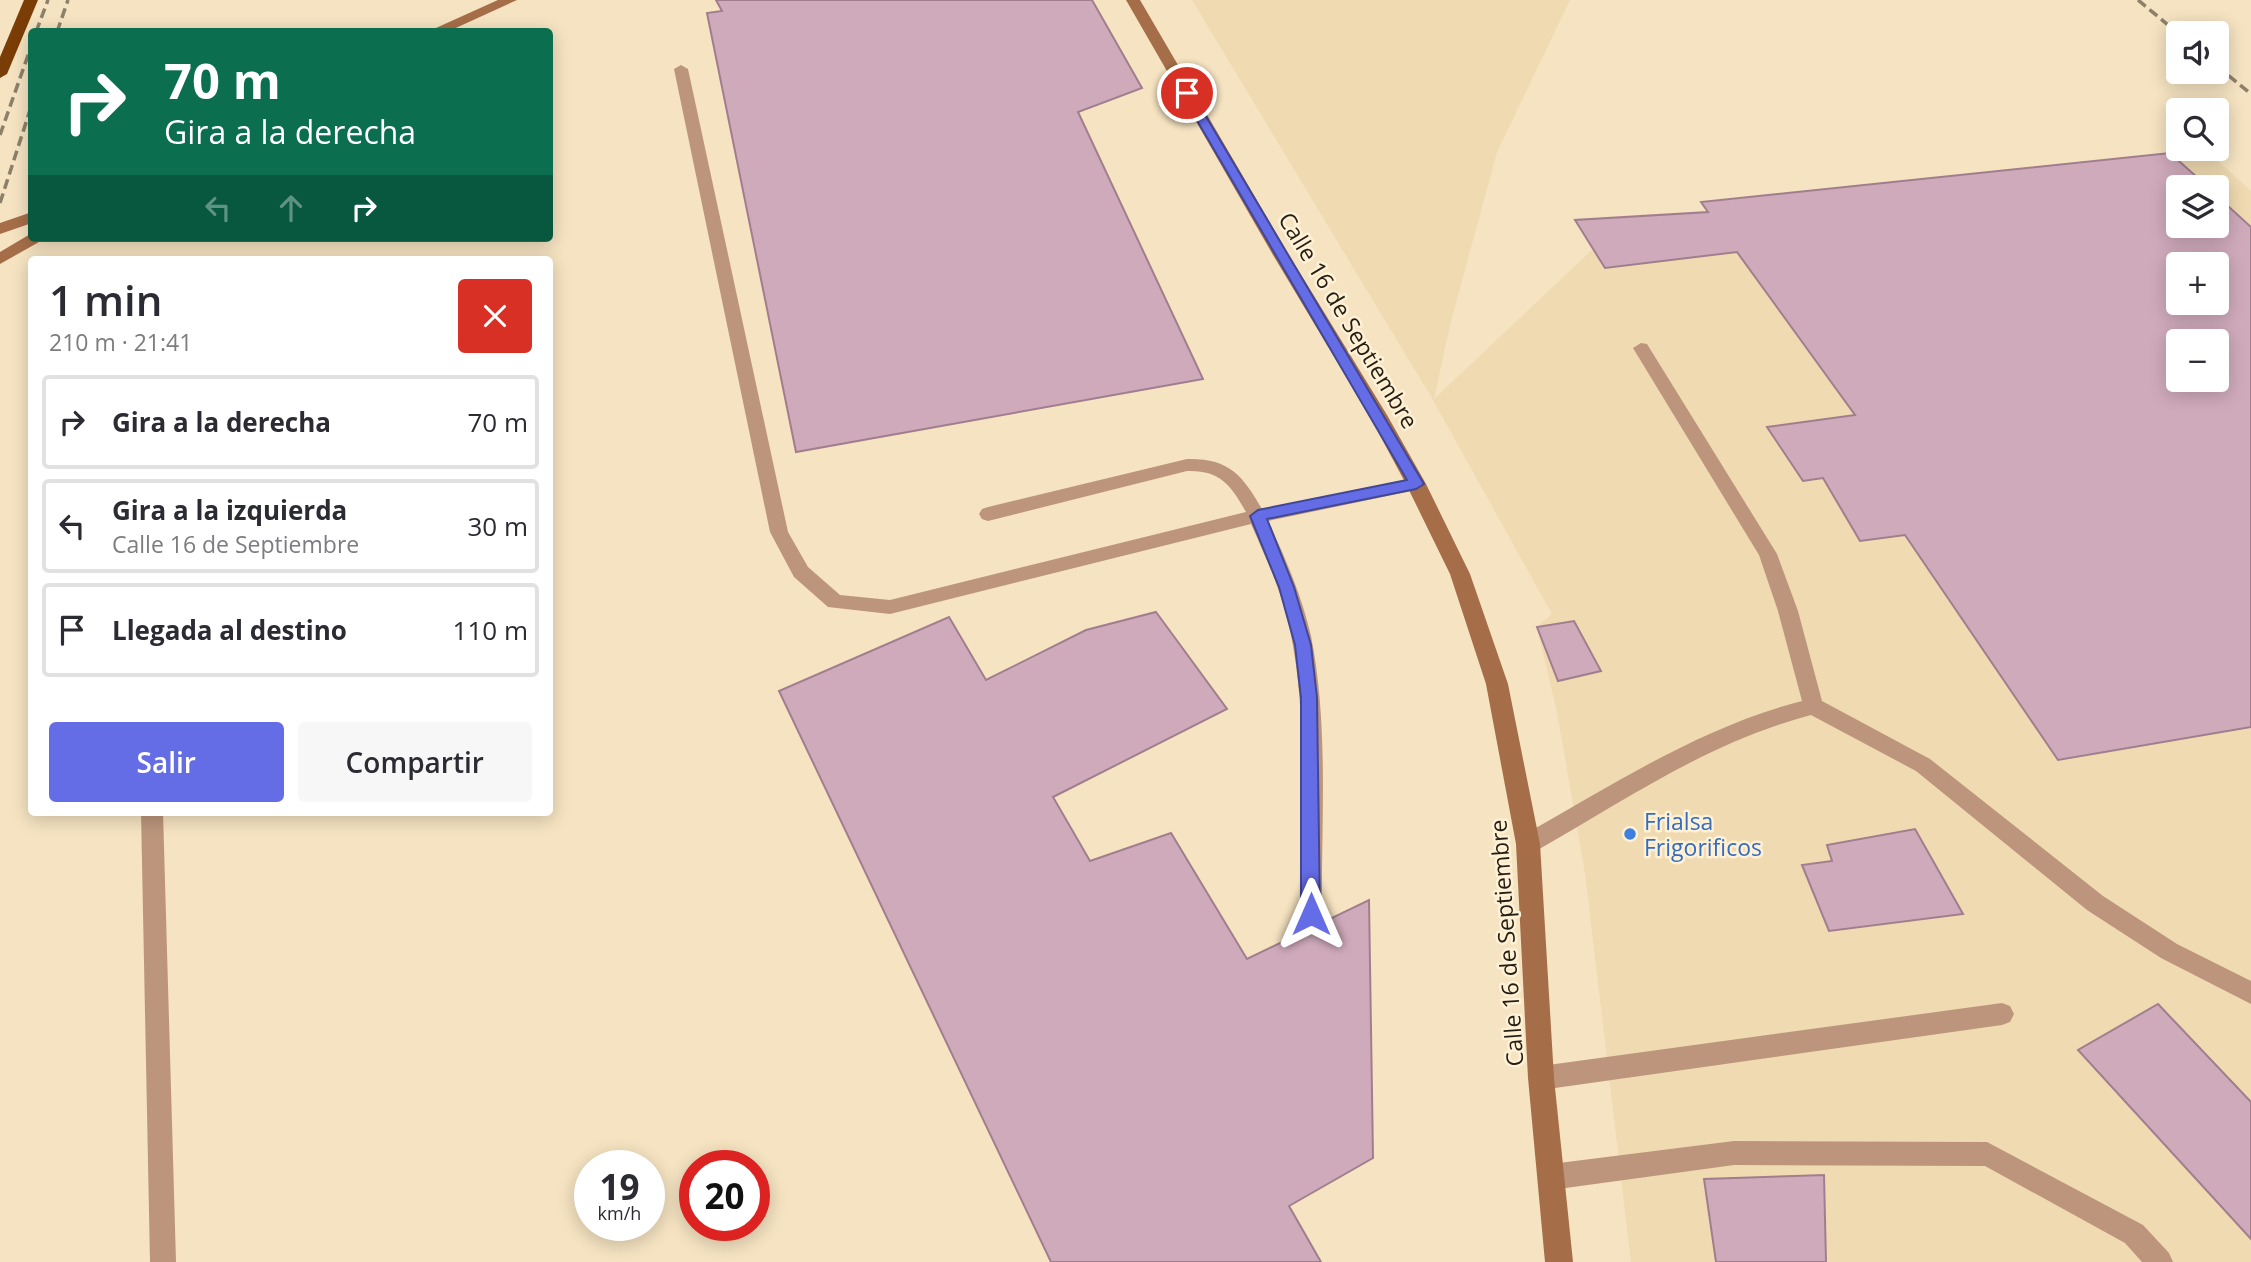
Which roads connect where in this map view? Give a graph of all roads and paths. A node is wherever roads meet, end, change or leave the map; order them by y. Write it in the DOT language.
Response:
graph roads {
  1 [pos="32,0"];
  2 [pos="510,0"];
  3 [pos="1133,0"];
  4 [pos="444,28"];
  5 [pos="681,69"];
  6 [pos="0,74"];
  7 [pos="28,218"];
  8 [pos="0,229"];
  9 [pos="28,241"];
  10 [pos="0,259"];
  11 [pos="1641,348"];
  12 [pos="1416,484"];
  13 [pos="988,514"];
  14 [pos="1258,516"];
  15 [pos="1813,706"];
  16 [pos="152,816"];
  17 [pos="1528,844"];
  18 [pos="1311,914"];
  19 [pos="2251,993"];
  20 [pos="2002,1014"];
  21 [pos="1541,1078"];
  22 [pos="1551,1177"];
  23 [pos="163,1262"];
  24 [pos="1559,1262"];
  25 [pos="2160,1262"];
  1 -- 6 [label="highway"];
  2 -- 4 [label="main road"];
  3 -- 12 [label="main road, Calle 16 de Septiembre"];
  5 -- 14 [label="lane"];
  7 -- 8 [label="main road"];
  9 -- 10 [label="main road"];
  11 -- 15 [label="lane"];
  12 -- 14 [label="lane"];
  12 -- 17 [label="main road, Calle 16 de Septiembre"];
  13 -- 14 [label="lane"];
  14 -- 18 [label="lane"];
  15 -- 17 [label="lane"];
  15 -- 19 [label="lane"];
  16 -- 23 [label="lane"];
  17 -- 21 [label="main road, Calle 16 de Septiembre"];
  20 -- 21 [label="lane"];
  21 -- 22 [label="main road, Calle 16 de Septiembre"];
  22 -- 24 [label="main road, Calle 16 de Septiembre"];
  22 -- 25 [label="lane"];
}
